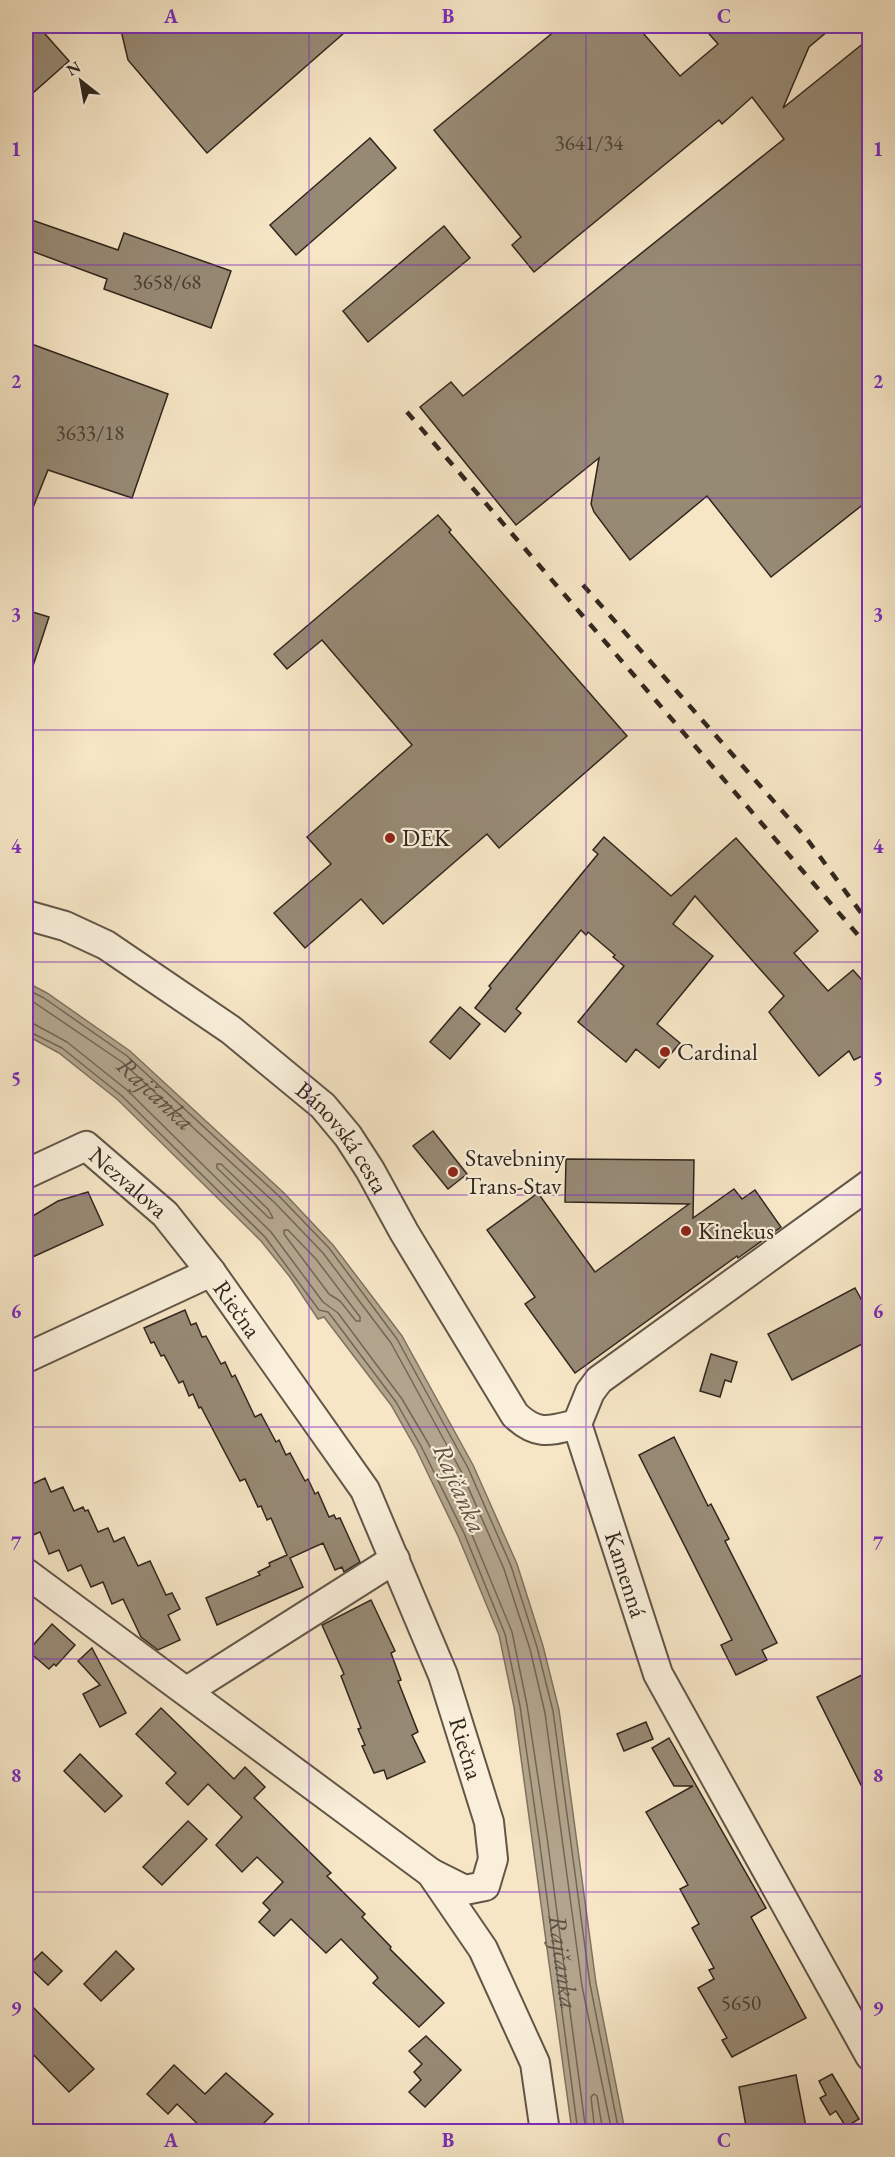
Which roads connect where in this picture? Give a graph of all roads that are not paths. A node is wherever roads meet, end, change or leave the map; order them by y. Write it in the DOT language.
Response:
graph roads {
  1 [pos="26,915"];
  2 [pos="26,1174"];
  3 [pos="870,1184"];
  4 [pos="211,1272"];
  5 [pos="26,1358"];
  6 [pos="577,1424"];
  7 [pos="395,1559"];
  8 [pos="26,1574"];
  9 [pos="187,1691"];
  10 [pos="431,1873"];
  11 [pos="870,2056"];
  12 [pos="545,2132"];
  1 -- 6 [label="street, Bánovská cesta"];
  2 -- 4 [label="street, Nezvalova"];
  3 -- 6 [label="street"];
  4 -- 5 [label="street"];
  4 -- 7 [label="street, Riečna"];
  6 -- 11 [label="street, Kamenná"];
  7 -- 9 [label="street"];
  7 -- 10 [label="street, Riečna"];
  8 -- 9 [label="street, Riečna"];
  9 -- 10 [label="street, Riečna"];
  10 -- 12 [label="street, Riečna"];
}
